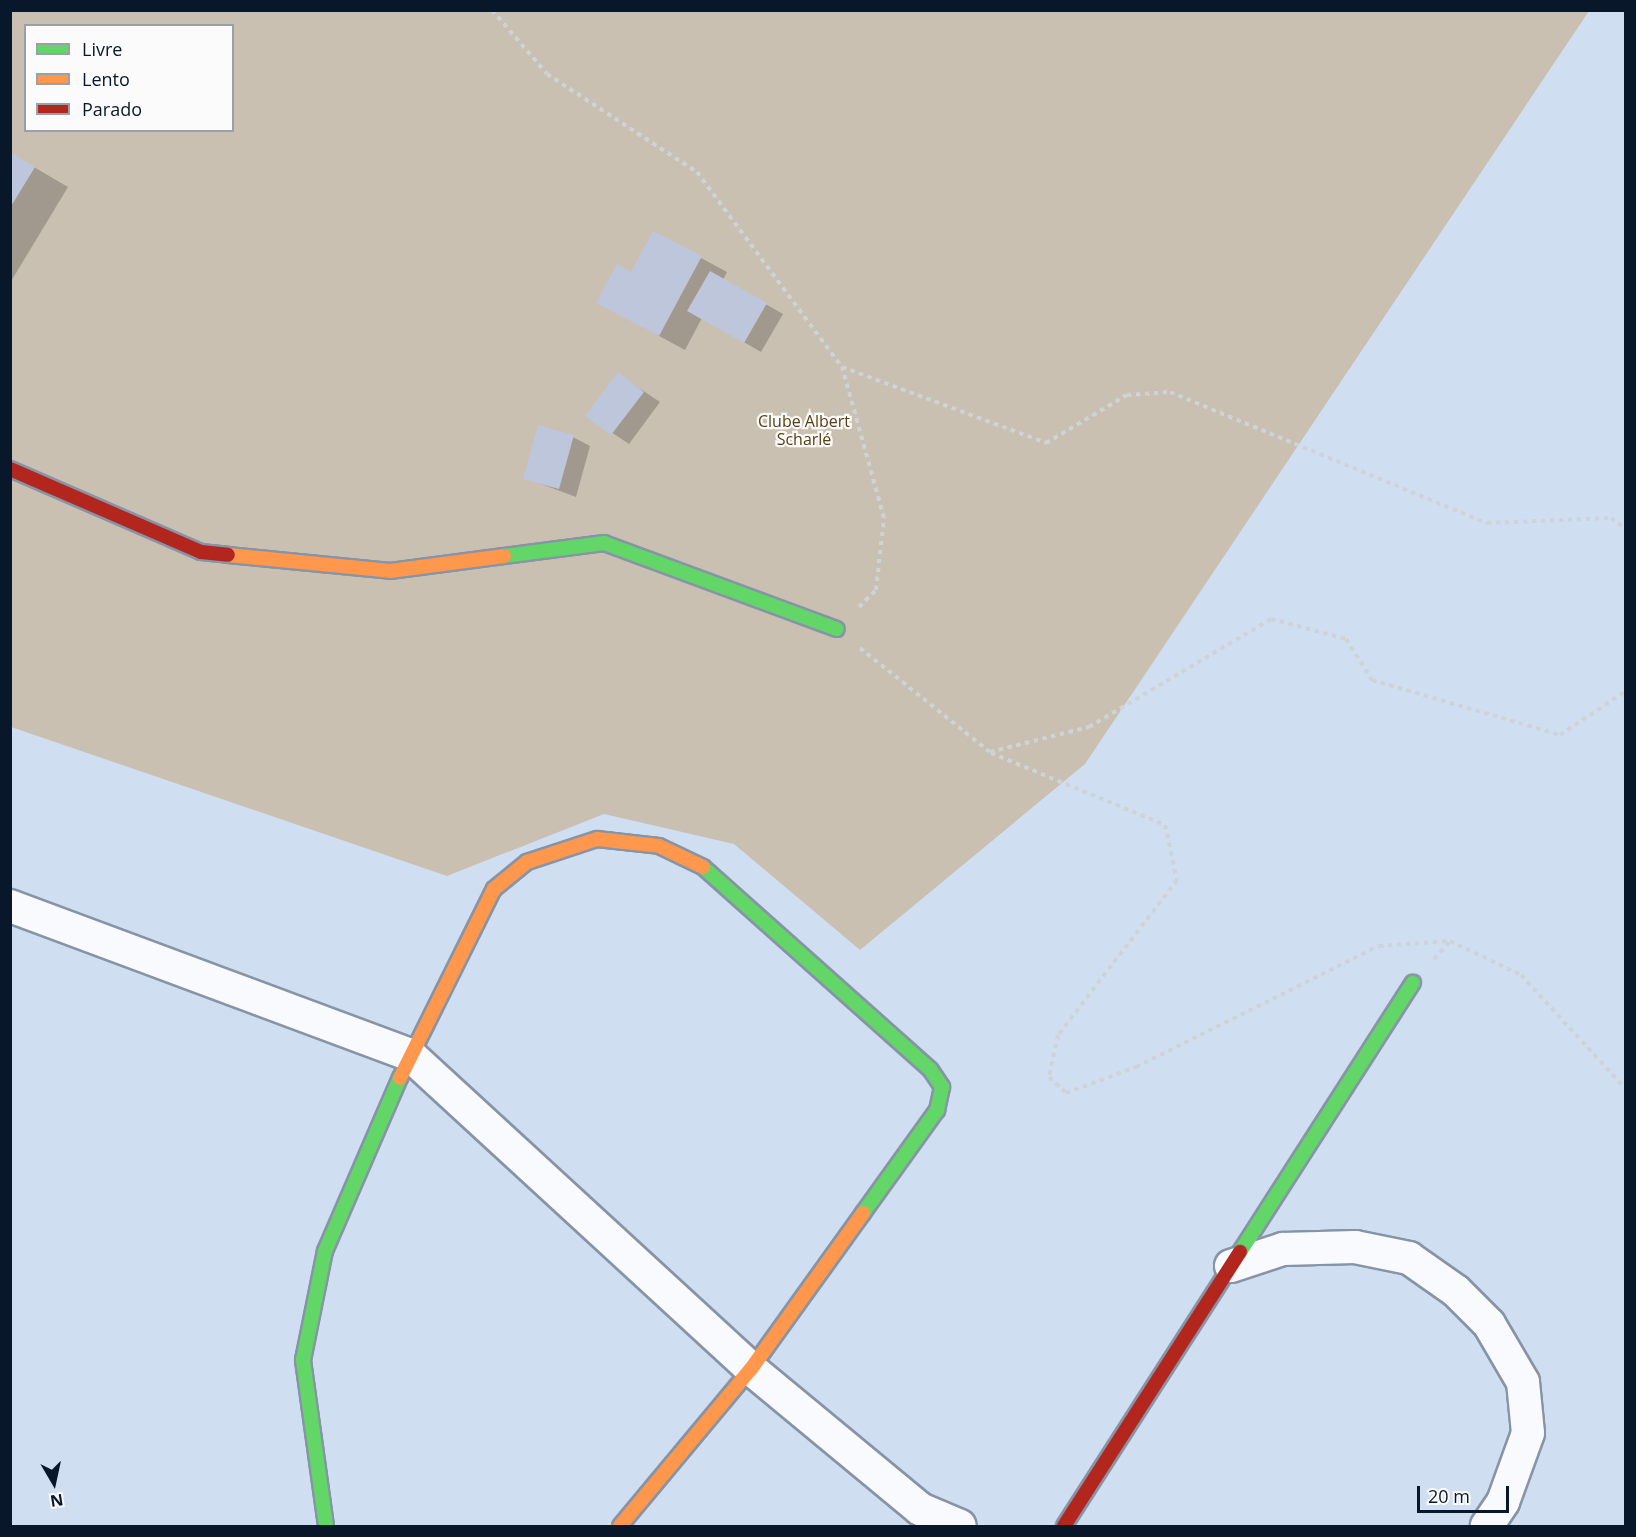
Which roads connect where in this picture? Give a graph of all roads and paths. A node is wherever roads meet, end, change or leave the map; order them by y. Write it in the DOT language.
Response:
graph roads {
  1 [pos="492,10"];
  2 [pos="842,368"];
  3 [pos="10,469"];
  4 [pos="1626,529"];
  5 [pos="837,629"];
  6 [pos="1626,691"];
  7 [pos="990,752"];
  8 [pos="10,906"];
  9 [pos="1450,941"];
  10 [pos="1413,983"];
  11 [pos="410,1055"];
  12 [pos="1626,1089"];
  13 [pos="1231,1266"];
  14 [pos="751,1369"];
  15 [pos="326,1527"];
  16 [pos="620,1527"];
  17 [pos="960,1527"];
  18 [pos="1065,1527"];
  19 [pos="1487,1527"];
  1 -- 2 [label="path"];
  2 -- 4 [label="path"];
  2 -- 5 [label="path"];
  3 -- 5 [label="street"];
  5 -- 7 [label="path"];
  6 -- 7 [label="path"];
  7 -- 9 [label="path"];
  8 -- 11 [label="street"];
  9 -- 10 [label="path"];
  9 -- 12 [label="path"];
  10 -- 13 [label="street"];
  11 -- 14 [label="street"];
  11 -- 14 [label="street"];
  11 -- 15 [label="street"];
  13 -- 18 [label="street"];
  13 -- 19 [label="street"];
  14 -- 16 [label="street"];
  14 -- 17 [label="street"];
}
